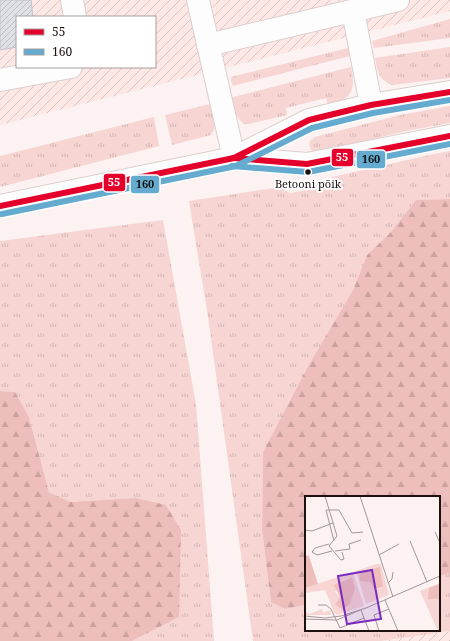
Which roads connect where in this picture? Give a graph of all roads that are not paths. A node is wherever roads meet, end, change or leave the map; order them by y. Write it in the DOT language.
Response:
graph roads {
  1 [pos="72,0"];
  2 [pos="198,0"];
  3 [pos="398,0"];
  4 [pos="353,11"];
  5 [pos="75,16"];
  6 [pos="208,45"];
  7 [pos="66,68"];
  8 [pos="0,80"];
  9 [pos="450,92"];
  10 [pos="371,105"];
  11 [pos="450,136"];
  12 [pos="234,158"];
  13 [pos="0,206"];
  1 -- 5 [label="street"];
  2 -- 6 [label="street"];
  3 -- 4 [label="street"];
  4 -- 6 [label="street"];
  4 -- 10 [label="street"];
  6 -- 12 [label="street"];
  7 -- 8 [label="street"];
  9 -- 10 [label="street"];
  10 -- 12 [label="street"];
  11 -- 12 [label="street"];
  12 -- 13 [label="street"];
}
